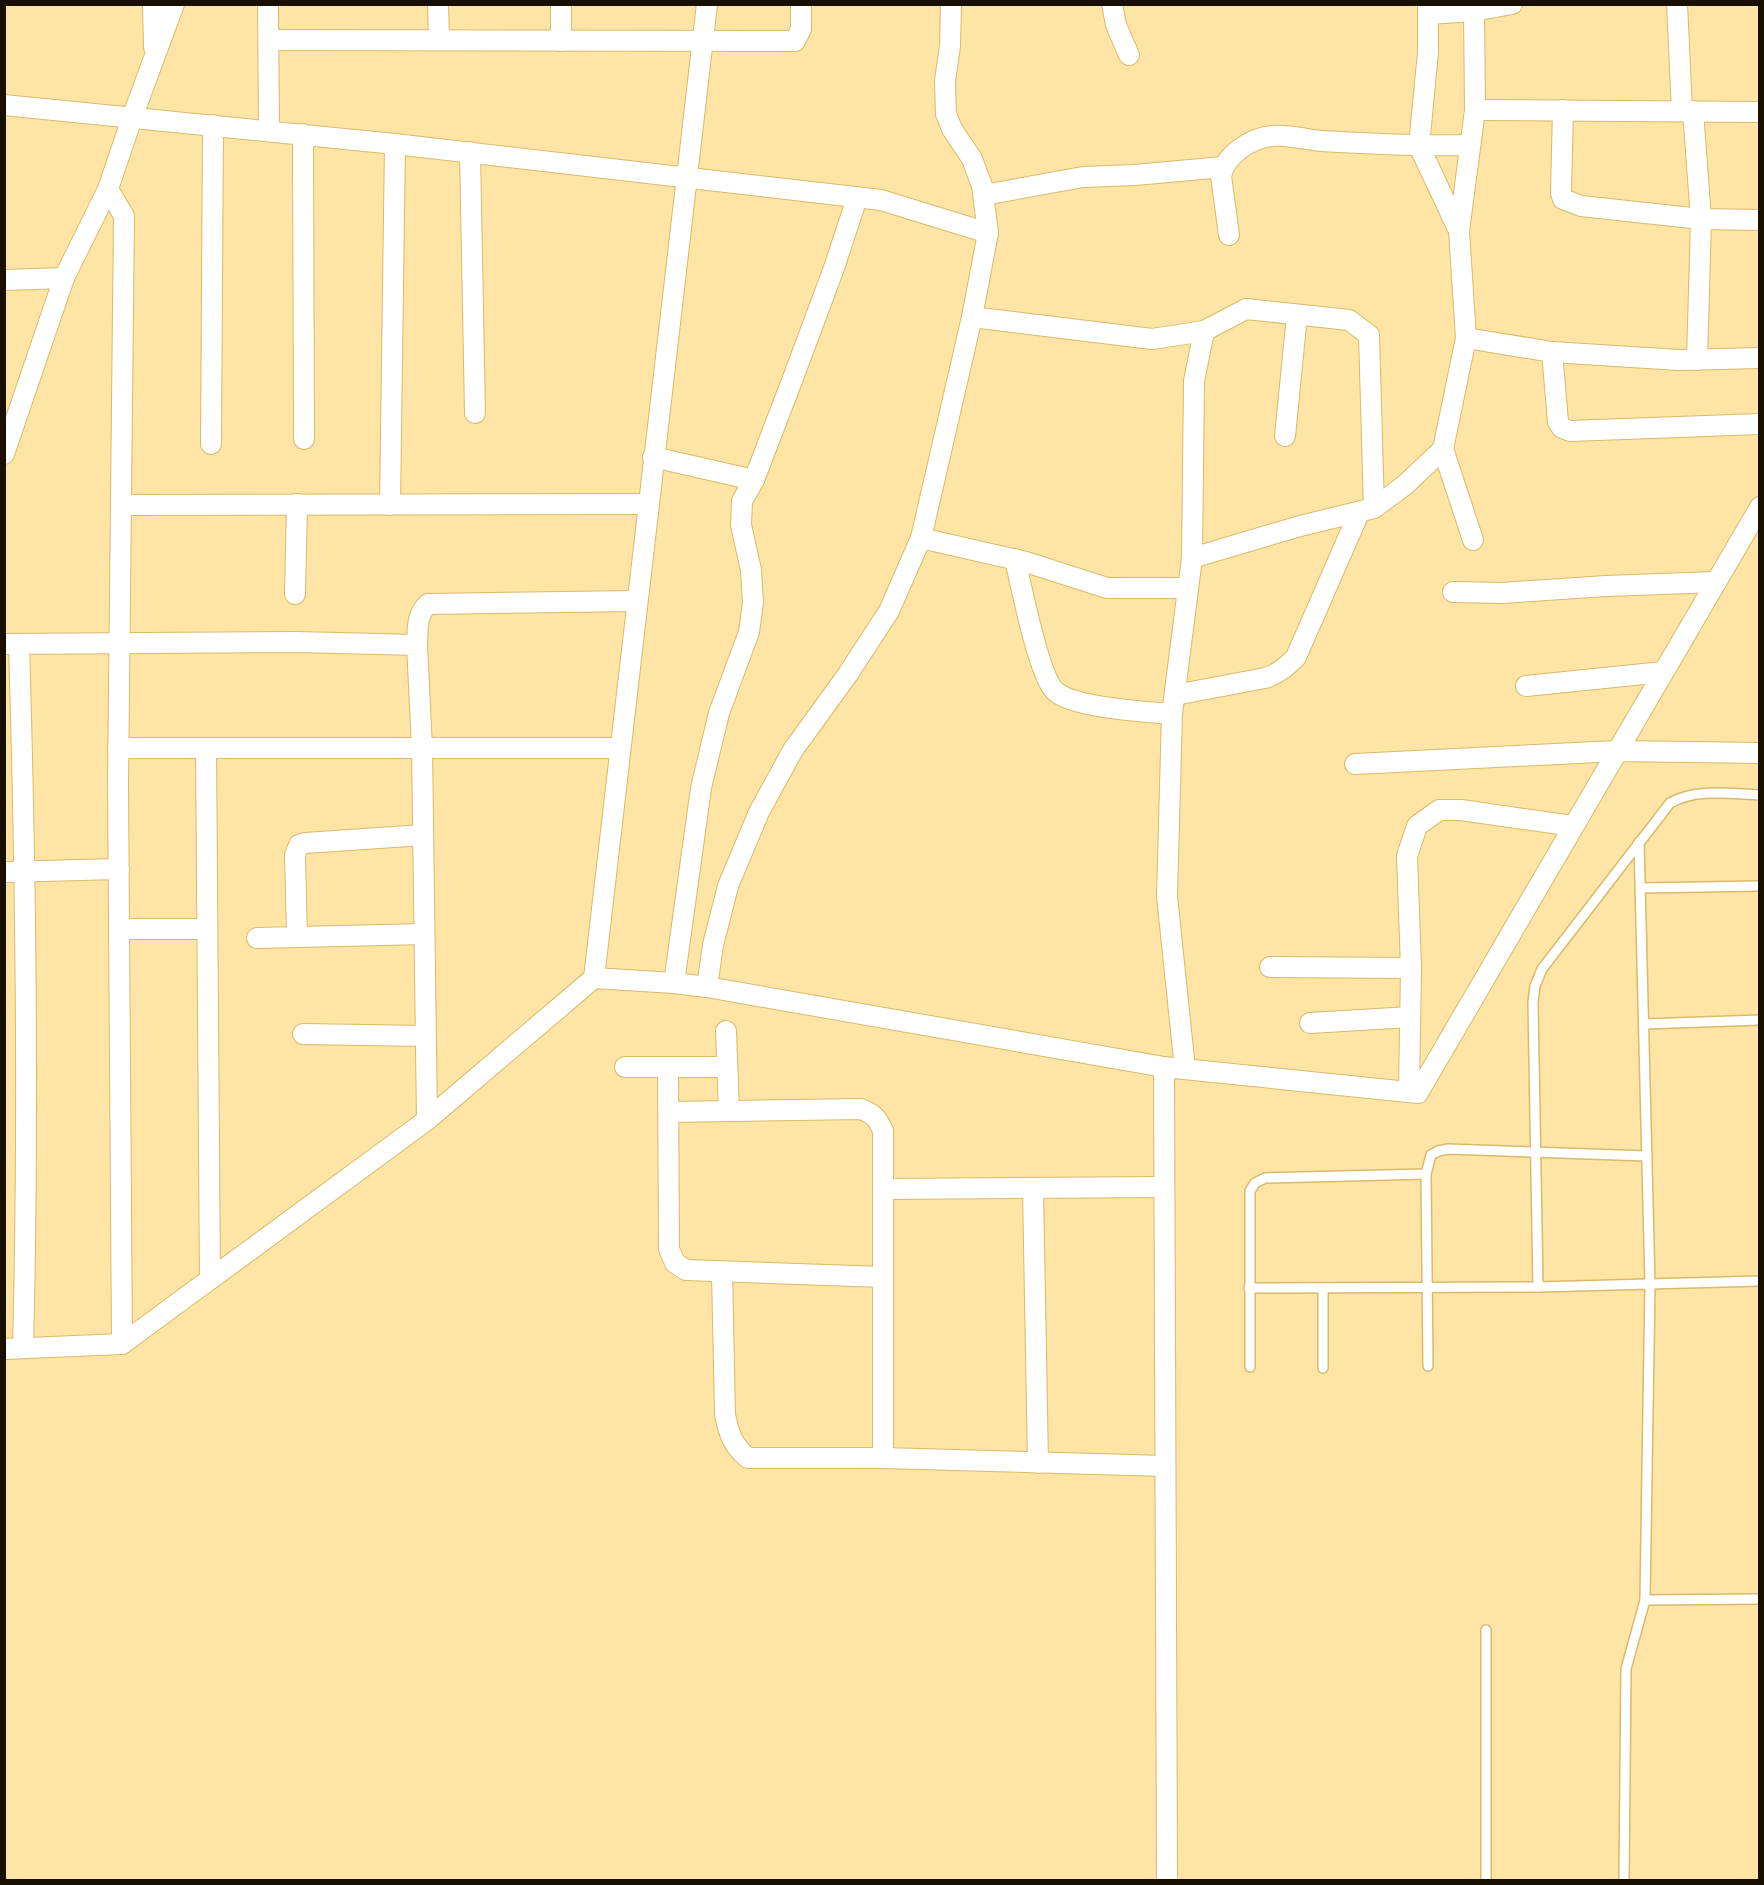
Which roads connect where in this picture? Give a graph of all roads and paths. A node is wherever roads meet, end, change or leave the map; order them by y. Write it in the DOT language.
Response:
graph roads {
  1 [pos="153,4"];
  2 [pos="174,4"];
  3 [pos="268,4"];
  4 [pos="438,4"];
  5 [pos="561,4"];
  6 [pos="707,4"];
  7 [pos="801,4"];
  8 [pos="951,4"];
  9 [pos="1112,4"];
  10 [pos="1512,4"];
  11 [pos="1677,4"];
  12 [pos="1428,9"];
  13 [pos="1474,11"];
  14 [pos="269,40"];
  15 [pos="439,40"];
  16 [pos="561,41"];
  17 [pos="703,42"];
  18 [pos="1129,55"];
  19 [pos="154,59"];
  20 [pos="4,105"];
  21 [pos="1475,110"];
  22 [pos="1563,110"];
  23 [pos="1687,111"];
  24 [pos="1760,112"];
  25 [pos="132,118"];
  26 [pos="213,126"];
  27 [pos="269,131"];
  28 [pos="303,134"];
  29 [pos="395,144"];
  30 [pos="1469,145"];
  31 [pos="1419,146"];
  32 [pos="470,152"];
  33 [pos="1223,167"];
  34 [pos="686,177"];
  35 [pos="108,189"];
  36 [pos="984,195"];
  37 [pos="857,198"];
  38 [pos="1701,219"];
  39 [pos="1760,220"];
  40 [pos="1459,231"];
  41 [pos="988,233"];
  42 [pos="1229,235"];
  43 [pos="64,278"];
  44 [pos="4,280"];
  45 [pos="1297,315"];
  46 [pos="972,317"];
  47 [pos="1204,331"];
  48 [pos="1466,338"];
  49 [pos="1552,352"];
  50 [pos="1760,358"];
  51 [pos="1697,360"];
  52 [pos="475,413"];
  53 [pos="1760,424"];
  54 [pos="1285,436"];
  55 [pos="304,439"];
  56 [pos="211,444"];
  57 [pos="1443,449"];
  58 [pos="4,453"];
  59 [pos="653,457"];
  60 [pos="754,480"];
  61 [pos="297,504"];
  62 [pos="648,504"];
  63 [pos="121,505"];
  64 [pos="390,505"];
  65 [pos="1760,507"];
  66 [pos="1366,511"];
  67 [pos="921,538"];
  68 [pos="1473,540"];
  69 [pos="1192,558"];
  70 [pos="1015,559"];
  71 [pos="1716,582"];
  72 [pos="1187,588"];
  73 [pos="1453,592"];
  74 [pos="296,594"];
  75 [pos="637,601"];
  76 [pos="120,643"];
  77 [pos="12,644"];
  78 [pos="417,645"];
  79 [pos="1663,672"];
  80 [pos="1526,686"];
  81 [pos="1174,705"];
  82 [pos="118,748"];
  83 [pos="206,748"];
  84 [pos="422,748"];
  85 [pos="620,748"];
  86 [pos="1617,751"];
  87 [pos="1760,753"];
  88 [pos="1355,764"];
  89 [pos="1760,795"];
  90 [pos="1574,826"];
  91 [pos="423,835"];
  92 [pos="1639,842"];
  93 [pos="118,869"];
  94 [pos="4,872"];
  95 [pos="26,872"];
  96 [pos="1760,886"];
  97 [pos="1642,888"];
  98 [pos="207,929"];
  99 [pos="119,930"];
  100 [pos="424,934"];
  101 [pos="297,937"];
  102 [pos="257,938"];
  103 [pos="1270,966"];
  104 [pos="1411,969"];
  105 [pos="594,978"];
  106 [pos="674,982"];
  107 [pos="707,987"];
  108 [pos="1410,1017"];
  109 [pos="1760,1020"];
  110 [pos="1310,1023"];
  111 [pos="1644,1024"];
  112 [pos="726,1031"];
  113 [pos="303,1034"];
  114 [pos="426,1036"];
  115 [pos="625,1067"];
  116 [pos="668,1067"];
  117 [pos="727,1067"];
  118 [pos="1164,1067"];
  119 [pos="1185,1069"];
  120 [pos="1409,1092"];
  121 [pos="729,1111"];
  122 [pos="669,1112"];
  123 [pos="427,1120"];
  124 [pos="1537,1151"];
  125 [pos="1647,1156"];
  126 [pos="1426,1174"];
  127 [pos="1164,1187"];
  128 [pos="1033,1188"];
  129 [pos="883,1189"];
  130 [pos="722,1272"];
  131 [pos="883,1277"];
  132 [pos="210,1279"];
  133 [pos="1760,1281"];
  134 [pos="1650,1284"];
  135 [pos="1426,1287"];
  136 [pos="1539,1287"];
  137 [pos="1249,1288"];
  138 [pos="1323,1288"];
  139 [pos="122,1344"];
  140 [pos="14,1348"];
  141 [pos="1428,1366"];
  142 [pos="1250,1367"];
  143 [pos="1323,1368"];
  144 [pos="883,1458"];
  145 [pos="1038,1463"];
  146 [pos="1165,1466"];
  147 [pos="1760,1599"];
  148 [pos="1645,1600"];
  149 [pos="1486,1630"];
  150 [pos="1167,1881"];
  151 [pos="1486,1881"];
  152 [pos="1624,1881"];
  1 -- 19 [label="street"];
  2 -- 19 [label="street"];
  3 -- 14 [label="street"];
  4 -- 15 [label="street"];
  5 -- 16 [label="street"];
  6 -- 17 [label="street"];
  7 -- 17 [label="street"];
  8 -- 36 [label="street"];
  9 -- 18 [label="street"];
  10 -- 13 [label="street"];
  11 -- 23 [label="street"];
  12 -- 13 [label="street"];
  12 -- 31 [label="street"];
  13 -- 21 [label="street"];
  14 -- 15 [label="street"];
  14 -- 27 [label="street"];
  15 -- 16 [label="street"];
  16 -- 17 [label="street"];
  17 -- 34 [label="street"];
  19 -- 25 [label="street"];
  20 -- 25 [label="street"];
  21 -- 22 [label="street"];
  21 -- 30 [label="street"];
  22 -- 23 [label="street"];
  22 -- 38 [label="street"];
  23 -- 24 [label="street"];
  23 -- 38 [label="street"];
  25 -- 26 [label="street"];
  25 -- 35 [label="street"];
  26 -- 27 [label="street"];
  26 -- 56 [label="street"];
  27 -- 28 [label="street"];
  28 -- 29 [label="street"];
  28 -- 55 [label="street"];
  29 -- 32 [label="street"];
  29 -- 64 [label="street"];
  30 -- 31 [label="street"];
  30 -- 40 [label="street"];
  31 -- 33 [label="street"];
  31 -- 40 [label="street"];
  32 -- 34 [label="street"];
  32 -- 52 [label="street"];
  33 -- 36 [label="street"];
  33 -- 42 [label="street"];
  34 -- 37 [label="street"];
  34 -- 59 [label="street"];
  35 -- 43 [label="street"];
  35 -- 63 [label="street"];
  36 -- 41 [label="street"];
  37 -- 41 [label="street"];
  37 -- 60 [label="street"];
  38 -- 39 [label="street"];
  38 -- 51 [label="street"];
  40 -- 48 [label="street"];
  41 -- 46 [label="street"];
  43 -- 44 [label="street"];
  43 -- 58 [label="street"];
  45 -- 47 [label="street"];
  45 -- 54 [label="street"];
  45 -- 66 [label="street"];
  46 -- 47 [label="street"];
  46 -- 67 [label="street"];
  47 -- 69 [label="street"];
  48 -- 49 [label="street"];
  48 -- 57 [label="street"];
  49 -- 51 [label="street"];
  49 -- 53 [label="street"];
  50 -- 51 [label="street"];
  57 -- 66 [label="street"];
  57 -- 68 [label="street"];
  59 -- 60 [label="street"];
  59 -- 62 [label="street"];
  60 -- 106 [label="street"];
  61 -- 63 [label="street"];
  61 -- 64 [label="street"];
  61 -- 74 [label="street"];
  62 -- 64 [label="street"];
  62 -- 75 [label="street"];
  63 -- 76 [label="street"];
  65 -- 71 [label="street"];
  66 -- 69 [label="street"];
  66 -- 81 [label="street"];
  67 -- 70 [label="street"];
  67 -- 107 [label="street"];
  69 -- 72 [label="street"];
  70 -- 72 [label="street"];
  70 -- 81 [label="street"];
  71 -- 73 [label="street"];
  71 -- 79 [label="street"];
  72 -- 81 [label="street"];
  75 -- 78 [label="street"];
  75 -- 85 [label="street"];
  76 -- 77 [label="street"];
  76 -- 78 [label="street"];
  76 -- 82 [label="street"];
  77 -- 95 [label="street"];
  78 -- 84 [label="street"];
  79 -- 80 [label="street"];
  79 -- 86 [label="street"];
  81 -- 119 [label="street"];
  82 -- 83 [label="street"];
  82 -- 93 [label="street"];
  83 -- 84 [label="street"];
  83 -- 98 [label="street"];
  84 -- 85 [label="street"];
  84 -- 91 [label="street"];
  85 -- 105 [label="street"];
  86 -- 87 [label="street"];
  86 -- 88 [label="street"];
  86 -- 90 [label="street"];
  89 -- 92 [label="lane"];
  90 -- 104 [label="street"];
  90 -- 120 [label="street"];
  91 -- 100 [label="street"];
  91 -- 101 [label="street"];
  92 -- 97 [label="lane"];
  92 -- 124 [label="lane"];
  93 -- 95 [label="street"];
  93 -- 99 [label="street"];
  94 -- 95 [label="street"];
  95 -- 140 [label="street"];
  96 -- 97 [label="lane"];
  97 -- 111 [label="lane"];
  98 -- 99 [label="street"];
  98 -- 132 [label="street"];
  99 -- 139 [label="street"];
  100 -- 101 [label="street"];
  100 -- 114 [label="street"];
  101 -- 102 [label="street"];
  103 -- 104 [label="street"];
  104 -- 108 [label="street"];
  105 -- 106 [label="street"];
  105 -- 123 [label="street"];
  106 -- 107 [label="street"];
  107 -- 118 [label="street"];
  108 -- 110 [label="street"];
  108 -- 120 [label="street"];
  109 -- 111 [label="lane"];
  111 -- 125 [label="lane"];
  112 -- 117 [label="street"];
  113 -- 114 [label="street"];
  114 -- 123 [label="street"];
  115 -- 116 [label="street"];
  116 -- 117 [label="street"];
  116 -- 122 [label="street"];
  117 -- 121 [label="street"];
  118 -- 119 [label="street"];
  118 -- 127 [label="street"];
  119 -- 120 [label="street"];
  121 -- 122 [label="street"];
  121 -- 129 [label="street"];
  122 -- 130 [label="street"];
  123 -- 132 [label="street"];
  124 -- 125 [label="lane"];
  124 -- 126 [label="lane"];
  124 -- 136 [label="lane"];
  125 -- 134 [label="lane"];
  126 -- 135 [label="lane"];
  126 -- 137 [label="lane"];
  127 -- 128 [label="street"];
  127 -- 146 [label="street"];
  128 -- 129 [label="street"];
  128 -- 145 [label="street"];
  129 -- 131 [label="street"];
  130 -- 131 [label="street"];
  130 -- 144 [label="street"];
  131 -- 144 [label="street"];
  132 -- 139 [label="street"];
  133 -- 134 [label="lane"];
  134 -- 136 [label="lane"];
  134 -- 148 [label="lane"];
  135 -- 136 [label="lane"];
  135 -- 138 [label="lane"];
  135 -- 141 [label="lane"];
  137 -- 138 [label="lane"];
  137 -- 142 [label="lane"];
  138 -- 143 [label="lane"];
  139 -- 140 [label="street"];
  144 -- 145 [label="street"];
  145 -- 146 [label="street"];
  146 -- 150 [label="street"];
  147 -- 148 [label="lane"];
  148 -- 152 [label="lane"];
  149 -- 151 [label="lane"];
}
